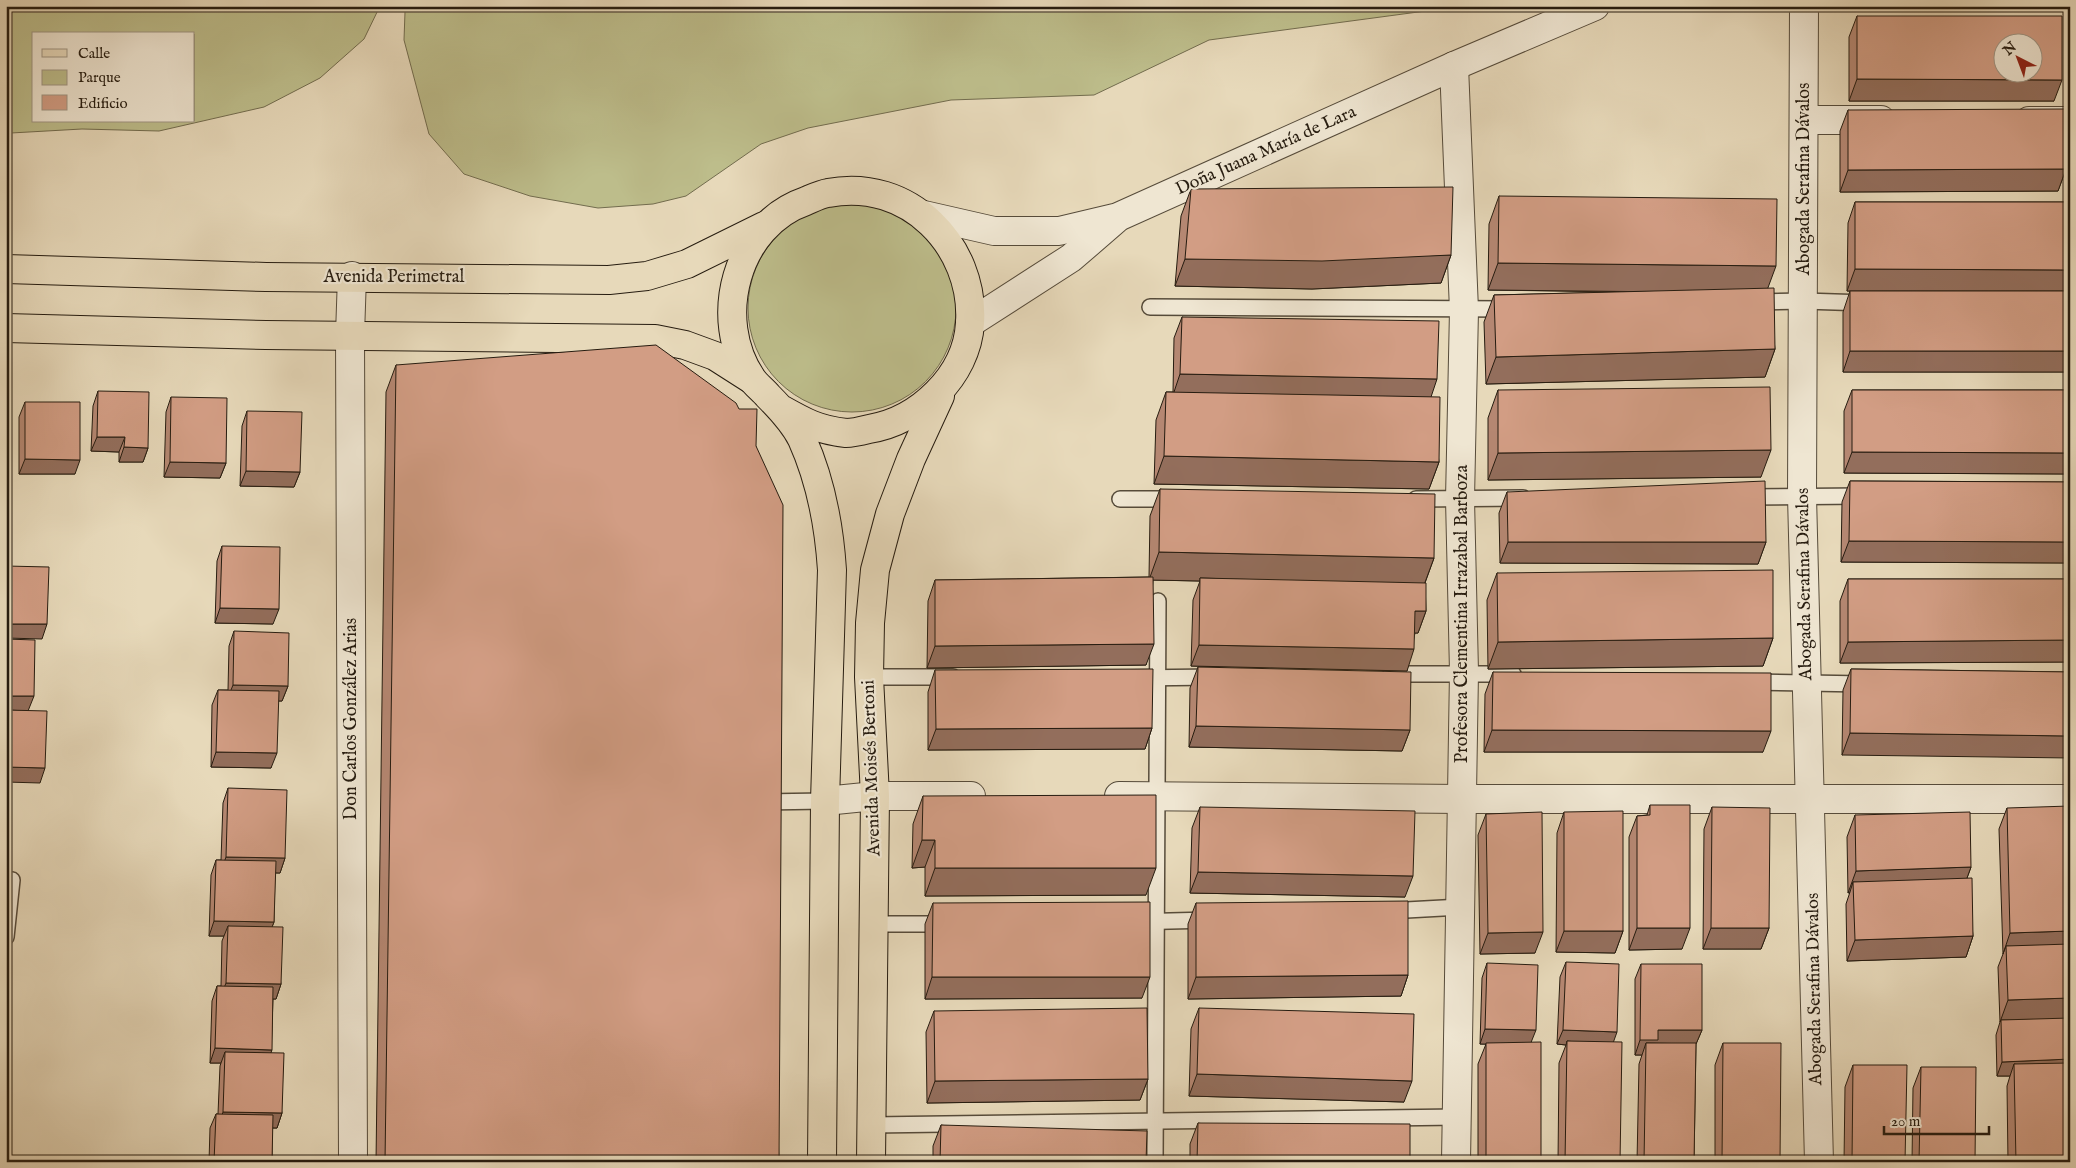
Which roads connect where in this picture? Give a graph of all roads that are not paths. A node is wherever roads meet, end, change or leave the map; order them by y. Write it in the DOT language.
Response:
graph roads {
  1 [pos="1595,6"];
  2 [pos="1804,6"];
  3 [pos="1454,66"];
  4 [pos="1805,120"];
  5 [pos="1903,120"];
  6 [pos="2001,121"];
  7 [pos="2070,121"];
  8 [pos="924,215"];
  9 [pos="1118,217"];
  10 [pos="770,223"];
  11 [pos="6,269"];
  12 [pos="352,276"];
  13 [pos="1804,301"];
  14 [pos="1736,303"];
  15 [pos="1882,303"];
  16 [pos="1150,307"];
  17 [pos="1522,308"];
  18 [pos="1464,310"];
  19 [pos="970,324"];
  20 [pos="6,328"];
  21 [pos="350,335"];
  22 [pos="752,380"];
  23 [pos="944,387"];
  24 [pos="781,409"];
  25 [pos="1802,496"];
  26 [pos="1881,496"];
  27 [pos="1734,497"];
  28 [pos="1538,498"];
  29 [pos="1120,499"];
  30 [pos="1188,499"];
  31 [pos="1401,499"];
  32 [pos="1460,499"];
  33 [pos="1158,601"];
  34 [pos="1464,672"];
  35 [pos="1375,674"];
  36 [pos="1532,675"];
  37 [pos="1227,676"];
  38 [pos="869,677"];
  39 [pos="969,677"];
  40 [pos="1118,678"];
  41 [pos="1158,678"];
  42 [pos="1738,681"];
  43 [pos="1807,684"];
  44 [pos="1875,684"];
  45 [pos="876,796"];
  46 [pos="992,796"];
  47 [pos="1090,796"];
  48 [pos="1158,796"];
  49 [pos="1811,798"];
  50 [pos="1462,799"];
  51 [pos="2070,799"];
  52 [pos="825,801"];
  53 [pos="746,802"];
  54 [pos="12,880"];
  55 [pos="1461,907"];
  56 [pos="1372,912"];
  57 [pos="1226,919"];
  58 [pos="1157,922"];
  59 [pos="1118,923"];
  60 [pos="874,924"];
  61 [pos="962,924"];
  62 [pos="6,937"];
  63 [pos="1458,1117"];
  64 [pos="1156,1121"];
  65 [pos="872,1125"];
  66 [pos="353,1162"];
  67 [pos="822,1162"];
  68 [pos="871,1162"];
  69 [pos="1155,1162"];
  70 [pos="1456,1162"];
  71 [pos="1819,1162"];
  1 -- 3 [label="street, Doña Juana María de Lara"];
  2 -- 4 [label="street, Abogada Serafina Dávalos"];
  3 -- 9 [label="street, Doña Juana María de Lara"];
  3 -- 18 [label="street, Profesora Clementina Irrazabal Barboza"];
  4 -- 5 [label="street"];
  4 -- 13 [label="street, Abogada Serafina Dávalos"];
  6 -- 7 [label="street"];
  8 -- 9 [label="street, Doña Juana María de Lara"];
  8 -- 10 [label="main road, Avenida Moisés Bertoni"];
  8 -- 19 [label="main road, Avenida Moisés Bertoni"];
  9 -- 19 [label="street"];
  10 -- 12 [label="main road, Avenida Perimetral"];
  10 -- 22 [label="main road, Avenida Moisés Bertoni"];
  11 -- 12 [label="main road, Avenida Perimetral"];
  12 -- 21 [label="street, Don Carlos González Arias"];
  13 -- 14 [label="lane"];
  13 -- 15 [label="lane"];
  13 -- 25 [label="street, Abogada Serafina Dávalos"];
  16 -- 18 [label="lane"];
  17 -- 18 [label="lane"];
  18 -- 32 [label="street, Profesora Clementina Irrazabal Barboza"];
  19 -- 23 [label="main road, Avenida Moisés Bertoni"];
  20 -- 21 [label="main road"];
  21 -- 22 [label="main road"];
  21 -- 66 [label="street, Don Carlos González Arias"];
  22 -- 24 [label="main road, Avenida Moisés Bertoni"];
  23 -- 24 [label="main road, Avenida Moisés Bertoni"];
  23 -- 38 [label="main road, Avenida Moisés Bertoni"];
  24 -- 52 [label="main road, Avenida Moisés Bertoni"];
  25 -- 26 [label="lane"];
  25 -- 27 [label="lane"];
  25 -- 43 [label="street, Abogada Serafina Dávalos"];
  28 -- 32 [label="lane"];
  29 -- 30 [label="lane"];
  31 -- 32 [label="lane"];
  32 -- 34 [label="street, Profesora Clementina Irrazabal Barboza"];
  33 -- 41 [label="lane"];
  34 -- 35 [label="lane"];
  34 -- 36 [label="lane"];
  34 -- 50 [label="street, Profesora Clementina Irrazabal Barboza"];
  37 -- 41 [label="lane"];
  38 -- 39 [label="lane"];
  38 -- 45 [label="main road, Avenida Moisés Bertoni"];
  40 -- 41 [label="lane"];
  41 -- 48 [label="lane"];
  42 -- 43 [label="lane"];
  43 -- 44 [label="lane"];
  43 -- 49 [label="street, Abogada Serafina Dávalos"];
  45 -- 46 [label="street"];
  45 -- 52 [label="street"];
  45 -- 60 [label="main road, Avenida Moisés Bertoni"];
  47 -- 48 [label="street"];
  48 -- 50 [label="street"];
  48 -- 58 [label="lane"];
  49 -- 50 [label="street"];
  49 -- 51 [label="street"];
  49 -- 71 [label="street, Abogada Serafina Dávalos"];
  50 -- 55 [label="street, Profesora Clementina Irrazabal Barboza"];
  52 -- 53 [label="lane"];
  52 -- 67 [label="main road, Avenida Moisés Bertoni"];
  54 -- 62 [label="lane"];
  55 -- 56 [label="lane"];
  55 -- 63 [label="street, Profesora Clementina Irrazabal Barboza"];
  57 -- 58 [label="lane"];
  58 -- 59 [label="lane"];
  58 -- 64 [label="lane"];
  60 -- 61 [label="lane"];
  60 -- 65 [label="main road, Avenida Moisés Bertoni"];
  63 -- 64 [label="lane"];
  63 -- 70 [label="street, Profesora Clementina Irrazabal Barboza"];
  64 -- 65 [label="lane"];
  64 -- 69 [label="lane"];
  65 -- 68 [label="main road, Avenida Moisés Bertoni"];
}
